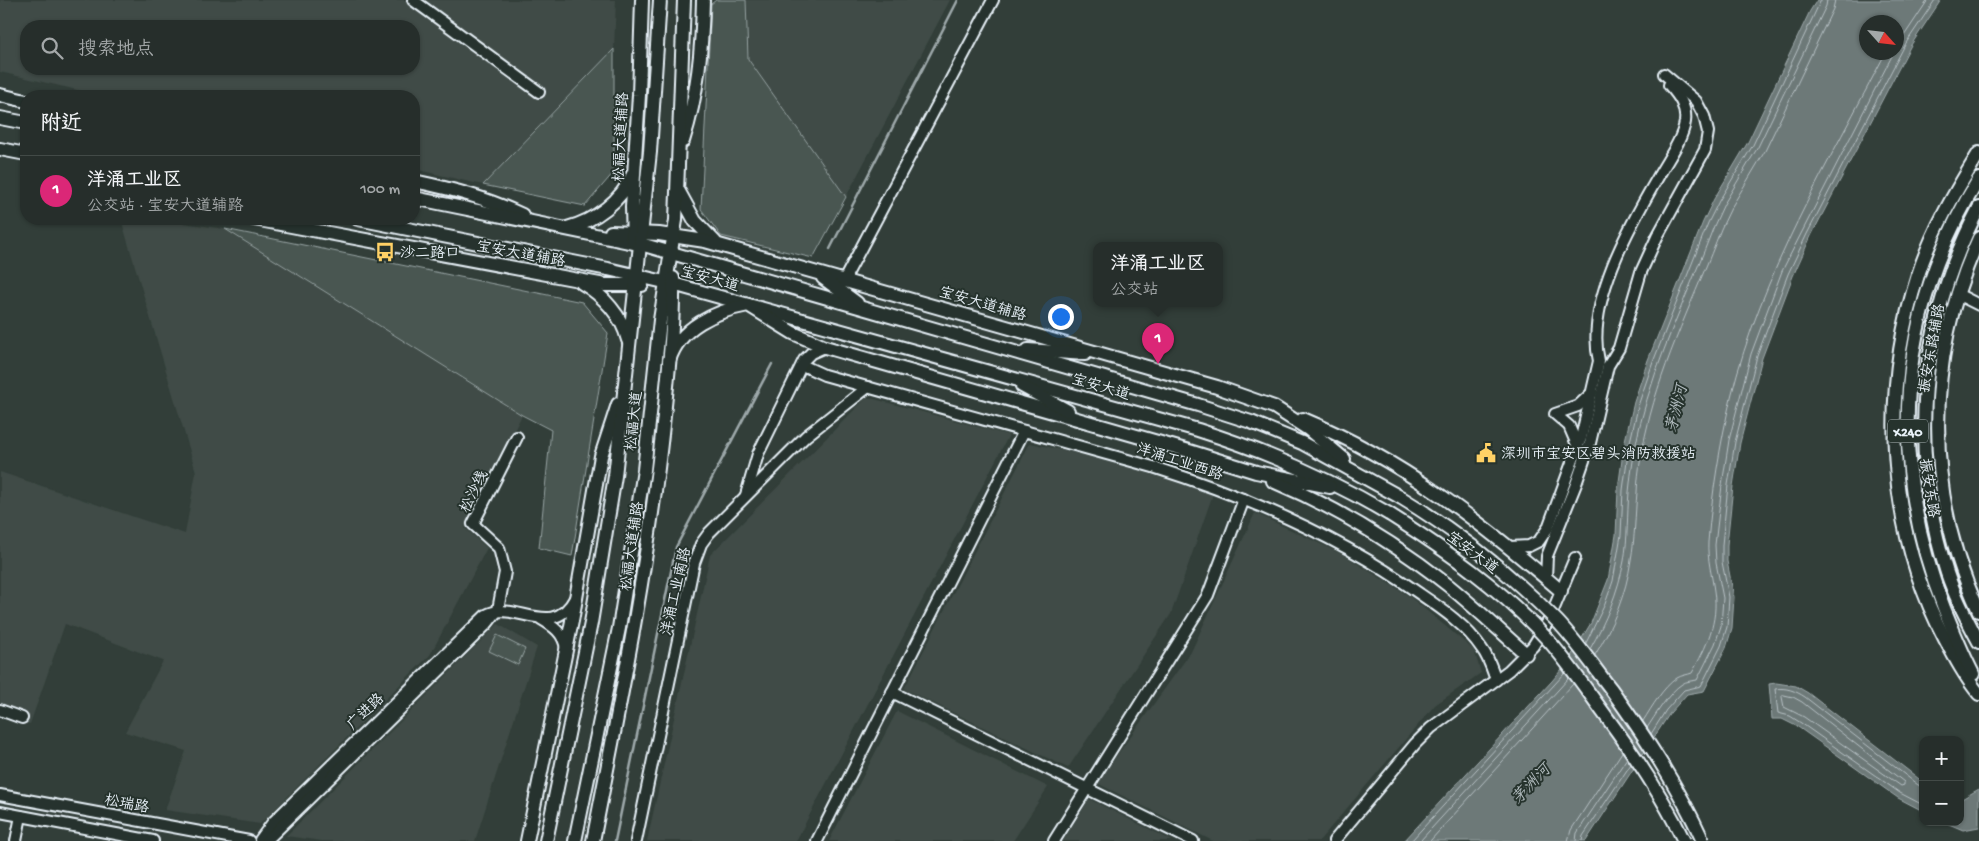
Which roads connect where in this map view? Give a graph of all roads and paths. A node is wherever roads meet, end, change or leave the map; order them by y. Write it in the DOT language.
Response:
graph roads {
  1 [pos="413,0"];
  2 [pos="642,0"];
  3 [pos="660,0"];
  4 [pos="684,0"];
  5 [pos="704,0"];
  6 [pos="993,0"];
  7 [pos="659,25"];
  8 [pos="539,92"];
  9 [pos="0,95"];
  10 [pos="639,95"];
  11 [pos="20,100"];
  12 [pos="0,118"];
  13 [pos="20,123"];
  14 [pos="1,149"];
  15 [pos="20,153"];
  16 [pos="1979,153"];
  17 [pos="678,158"];
  18 [pos="634,172"];
  19 [pos="1979,178"];
  20 [pos="420,183"];
  21 [pos="677,188"];
  22 [pos="420,199"];
  23 [pos="1979,208"];
  24 [pos="540,224"];
  25 [pos="285,225"];
  26 [pos="389,225"];
  27 [pos="564,228"];
  28 [pos="435,234"];
  29 [pos="674,236"];
  30 [pos="637,238"];
  31 [pos="1979,238"];
  32 [pos="719,245"];
  33 [pos="672,253"];
  34 [pos="494,265"];
  35 [pos="810,271"];
  36 [pos="573,279"];
  37 [pos="636,280"];
  38 [pos="844,280"];
  39 [pos="670,283"];
  40 [pos="1958,294"];
  41 [pos="748,304"];
  42 [pos="1979,305"];
  43 [pos="870,310"];
  44 [pos="798,336"];
  45 [pos="629,342"];
  46 [pos="995,346"];
  47 [pos="825,347"];
  48 [pos="1120,359"];
  49 [pos="669,362"];
  50 [pos="803,363"];
  51 [pos="990,372"];
  52 [pos="624,387"];
  53 [pos="868,387"];
  54 [pos="1592,393"];
  55 [pos="1274,407"];
  56 [pos="1094,424"];
  57 [pos="1024,431"];
  58 [pos="517,437"];
  59 [pos="1578,447"];
  60 [pos="659,463"];
  61 [pos="1243,469"];
  62 [pos="1376,483"];
  63 [pos="1354,494"];
  64 [pos="746,495"];
  65 [pos="1244,499"];
  66 [pos="637,515"];
  67 [pos="1510,547"];
  68 [pos="1575,558"];
  69 [pos="1546,578"];
  70 [pos="1561,591"];
  71 [pos="577,593"];
  72 [pos="498,610"];
  73 [pos="1979,611"];
  74 [pos="541,619"];
  75 [pos="1979,642"];
  76 [pos="566,648"];
  77 [pos="1526,654"];
  78 [pos="1496,680"];
  79 [pos="1979,684"];
  80 [pos="892,692"];
  81 [pos="1979,694"];
  82 [pos="0,710"];
  83 [pos="22,718"];
  84 [pos="545,751"];
  85 [pos="1086,789"];
  86 [pos="0,795"];
  87 [pos="0,812"];
  88 [pos="21,816"];
  89 [pos="551,816"];
  90 [pos="16,841"];
  91 [pos="153,841"];
  92 [pos="249,841"];
  93 [pos="260,841"];
  94 [pos="266,841"];
  95 [pos="526,841"];
  96 [pos="546,841"];
  97 [pos="575,841"];
  98 [pos="593,841"];
  99 [pos="636,841"];
  100 [pos="817,841"];
  101 [pos="1054,841"];
  102 [pos="1193,841"];
  103 [pos="1334,841"];
  104 [pos="1684,841"];
  105 [pos="1703,841"];
  1 -- 8 [label="street"];
  2 -- 10 [label="main road, 松福大道辅路"];
  3 -- 7 [label="main road, 松福大道"];
  4 -- 17 [label="main road"];
  5 -- 17 [label="main road"];
  6 -- 38 [label="street"];
  7 -- 10 [label="main road"];
  7 -- 30 [label="main road, 松福大道"];
  9 -- 11 [label="main road"];
  10 -- 18 [label="main road, 松福大道辅路"];
  12 -- 13 [label="main road"];
  14 -- 15 [label="main road"];
  16 -- 81 [label="main road"];
  17 -- 21 [label="main road"];
  18 -- 27 [label="main road"];
  18 -- 30 [label="main road, 松福大道辅路"];
  19 -- 79 [label="main road, 振安东路 / X240"];
  20 -- 24 [label="main road"];
  21 -- 29 [label="main road"];
  21 -- 32 [label="main road"];
  22 -- 24 [label="main road, 宝安大道"];
  23 -- 75 [label="main road, 振安东路 / X240"];
  24 -- 27 [label="main road, 宝安大道"];
  25 -- 34 [label="main road, 宝安大道辅路"];
  26 -- 28 [label="main road"];
  27 -- 30 [label="main road, 宝安大道"];
  28 -- 34 [label="main road"];
  28 -- 37 [label="main road"];
  29 -- 30 [label="main road, 宝安大道辅路"];
  29 -- 32 [label="main road, 宝安大道辅路"];
  29 -- 33 [label="main road"];
  30 -- 33 [label="main road, 宝安大道"];
  30 -- 37 [label="main road, 松福大道"];
  31 -- 40 [label="main road, 振安东路辅路"];
  32 -- 35 [label="main road, 宝安大道辅路"];
  33 -- 39 [label="main road, 松福大道辅路"];
  33 -- 43 [label="main road, 宝安大道"];
  34 -- 36 [label="main road, 宝安大道辅路"];
  35 -- 38 [label="main road, 宝安大道辅路"];
  35 -- 43 [label="main road"];
  36 -- 37 [label="main road, 宝安大道辅路"];
  36 -- 45 [label="main road"];
  37 -- 39 [label="main road, 宝安大道辅路"];
  37 -- 45 [label="main road, 松福大道"];
  38 -- 48 [label="main road, 宝安大道辅路"];
  39 -- 41 [label="main road, 宝安大道"];
  39 -- 49 [label="main road, 松福大道辅路"];
  39 -- 66 [label="main road, 松福大道"];
  40 -- 42 [label="street"];
  40 -- 73 [label="main road, 振安东路辅路"];
  41 -- 44 [label="main road"];
  41 -- 49 [label="main road"];
  41 -- 51 [label="main road, 宝安大道"];
  43 -- 46 [label="main road, 宝安大道"];
  44 -- 47 [label="main road"];
  44 -- 50 [label="street"];
  45 -- 52 [label="main road, 松福大道"];
  46 -- 48 [label="main road"];
  46 -- 62 [label="main road, 宝安大道"];
  47 -- 50 [label="street"];
  47 -- 56 [label="main road"];
  48 -- 55 [label="main road, 宝安大道辅路"];
  49 -- 60 [label="main road, 松福大道辅路"];
  50 -- 53 [label="street, 洋涌工业西路"];
  50 -- 64 [label="street"];
  51 -- 56 [label="main road"];
  51 -- 63 [label="main road, 宝安大道"];
  52 -- 71 [label="main road"];
  52 -- 89 [label="main road, 松福大道"];
  53 -- 57 [label="street, 洋涌工业西路"];
  53 -- 64 [label="street, 洋涌工业南路"];
  54 -- 59 [label="street"];
  54 -- 59 [label="street"];
  54 -- 69 [label="street"];
  55 -- 62 [label="main road, 宝安大道辅路"];
  55 -- 67 [label="main road"];
  56 -- 61 [label="main road"];
  57 -- 65 [label="street, 洋涌工业西路"];
  57 -- 80 [label="street"];
  58 -- 72 [label="street, 松沙线"];
  59 -- 67 [label="street"];
  60 -- 66 [label="main road"];
  60 -- 98 [label="main road, 松福大道辅路"];
  61 -- 63 [label="main road"];
  61 -- 77 [label="main road"];
  62 -- 105 [label="main road, 宝安大道, bridge"];
  63 -- 104 [label="main road, 宝安大道, bridge"];
  64 -- 99 [label="street, 洋涌工业南路"];
  65 -- 78 [label="street, 洋涌工业西路"];
  65 -- 85 [label="street"];
  66 -- 97 [label="main road, 松福大道"];
  67 -- 69 [label="main road"];
  68 -- 70 [label="street"];
  69 -- 70 [label="main road"];
  70 -- 77 [label="street"];
  71 -- 74 [label="street"];
  71 -- 76 [label="main road"];
  72 -- 74 [label="street"];
  72 -- 93 [label="street, 广进路"];
  72 -- 94 [label="street, 广进路"];
  74 -- 76 [label="street"];
  76 -- 84 [label="main road"];
  77 -- 78 [label="street"];
  78 -- 103 [label="street"];
  80 -- 85 [label="street"];
  80 -- 100 [label="street"];
  82 -- 83 [label="street"];
  84 -- 89 [label="main road"];
  84 -- 95 [label="main road"];
  85 -- 101 [label="street"];
  85 -- 102 [label="street"];
  86 -- 92 [label="street, 松瑞路"];
  87 -- 88 [label="street"];
  88 -- 90 [label="street"];
  88 -- 91 [label="street"];
  89 -- 96 [label="main road, 松福大道"];
}
